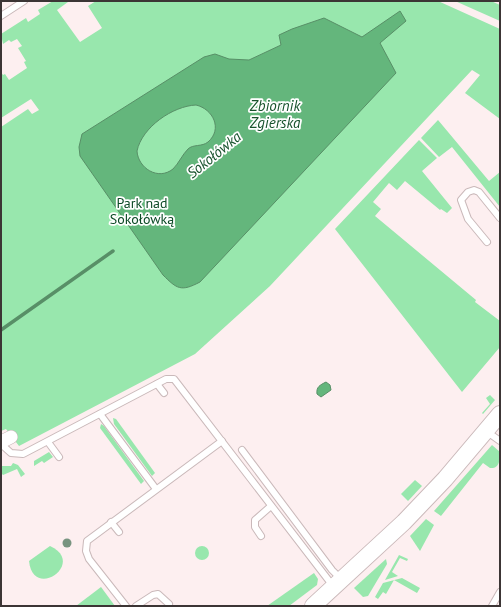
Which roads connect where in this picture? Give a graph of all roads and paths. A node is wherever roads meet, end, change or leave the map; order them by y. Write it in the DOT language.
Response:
graph roads {
  1 [pos="24,1"];
  2 [pos="1,16"];
  3 [pos="500,218"];
  4 [pos="487,242"];
  5 [pos="157,384"];
  6 [pos="164,393"];
  7 [pos="100,414"];
  8 [pos="500,414"];
  9 [pos="486,431"];
  10 [pos="4,441"];
  11 [pos="500,441"];
  12 [pos="48,442"];
  13 [pos="222,442"];
  14 [pos="242,450"];
  15 [pos="59,457"];
  16 [pos="156,489"];
  17 [pos="271,506"];
  18 [pos="111,522"];
  19 [pos="119,532"];
  20 [pos="261,536"];
  21 [pos="338,584"];
  22 [pos="500,592"];
  23 [pos="169,604"];
  24 [pos="126,606"];
  25 [pos="136,606"];
  26 [pos="313,606"];
  27 [pos="492,606"];
  1 -- 2 [label="lane"];
  3 -- 4 [label="lane"];
  5 -- 6 [label="lane"];
  5 -- 7 [label="lane"];
  5 -- 13 [label="lane"];
  7 -- 12 [label="lane"];
  7 -- 16 [label="lane"];
  8 -- 9 [label="street"];
  9 -- 11 [label="lane"];
  9 -- 21 [label="street"];
  10 -- 12 [label="lane"];
  12 -- 15 [label="lane"];
  13 -- 16 [label="lane"];
  13 -- 17 [label="lane"];
  14 -- 21 [label="lane"];
  16 -- 18 [label="lane"];
  17 -- 20 [label="lane"];
  17 -- 21 [label="lane"];
  18 -- 19 [label="lane"];
  18 -- 24 [label="lane"];
  21 -- 26 [label="street"];
  22 -- 27 [label="lane"];
  23 -- 25 [label="lane"];
}
